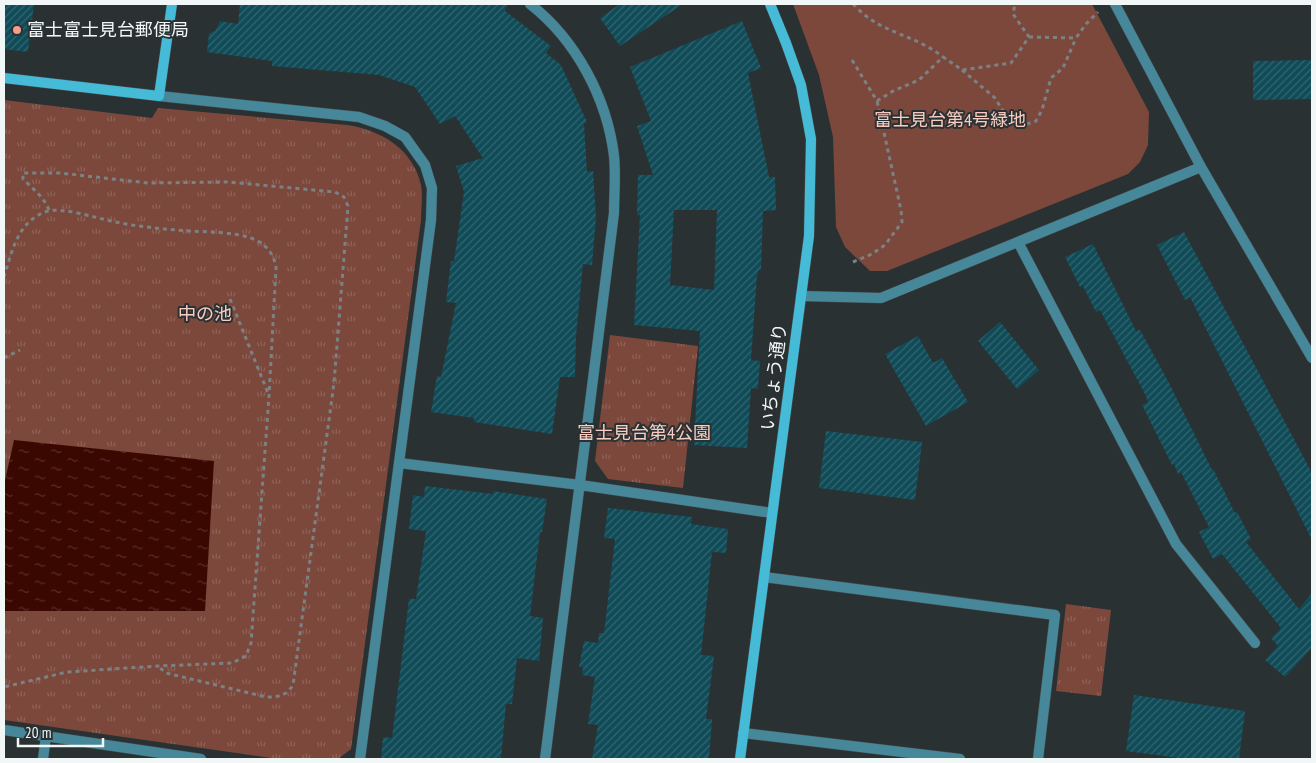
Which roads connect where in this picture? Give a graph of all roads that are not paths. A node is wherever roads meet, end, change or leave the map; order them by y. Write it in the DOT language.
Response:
graph roads {
  1 [pos="172,4"];
  2 [pos="530,4"];
  3 [pos="770,4"];
  4 [pos="1115,4"];
  5 [pos="4,78"];
  6 [pos="159,96"];
  7 [pos="1201,166"];
  8 [pos="1018,242"];
  9 [pos="800,296"];
  10 [pos="1312,358"];
  11 [pos="399,463"];
  12 [pos="580,485"];
  13 [pos="772,513"];
  14 [pos="764,577"];
  15 [pos="1255,643"];
  16 [pos="4,730"];
  17 [pos="744,733"];
  18 [pos="46,736"];
  19 [pos="43,759"];
  20 [pos="201,759"];
  21 [pos="360,759"];
  22 [pos="545,759"];
  23 [pos="740,759"];
  24 [pos="960,759"];
  25 [pos="1038,759"];
  1 -- 6 [label="street"];
  2 -- 12 [label="street"];
  3 -- 9 [label="street, いちょう通り"];
  4 -- 7 [label="street"];
  5 -- 6 [label="street"];
  6 -- 11 [label="street"];
  7 -- 8 [label="street"];
  7 -- 10 [label="street"];
  8 -- 9 [label="street"];
  8 -- 15 [label="street"];
  9 -- 13 [label="street, いちょう通り"];
  11 -- 12 [label="street"];
  11 -- 21 [label="street"];
  12 -- 13 [label="street"];
  12 -- 22 [label="street"];
  13 -- 14 [label="street, いちょう通り"];
  14 -- 17 [label="street, いちょう通り"];
  14 -- 25 [label="street"];
  16 -- 18 [label="street"];
  17 -- 23 [label="street, いちょう通り"];
  17 -- 24 [label="street"];
  18 -- 19 [label="street"];
  18 -- 20 [label="street"];
}
